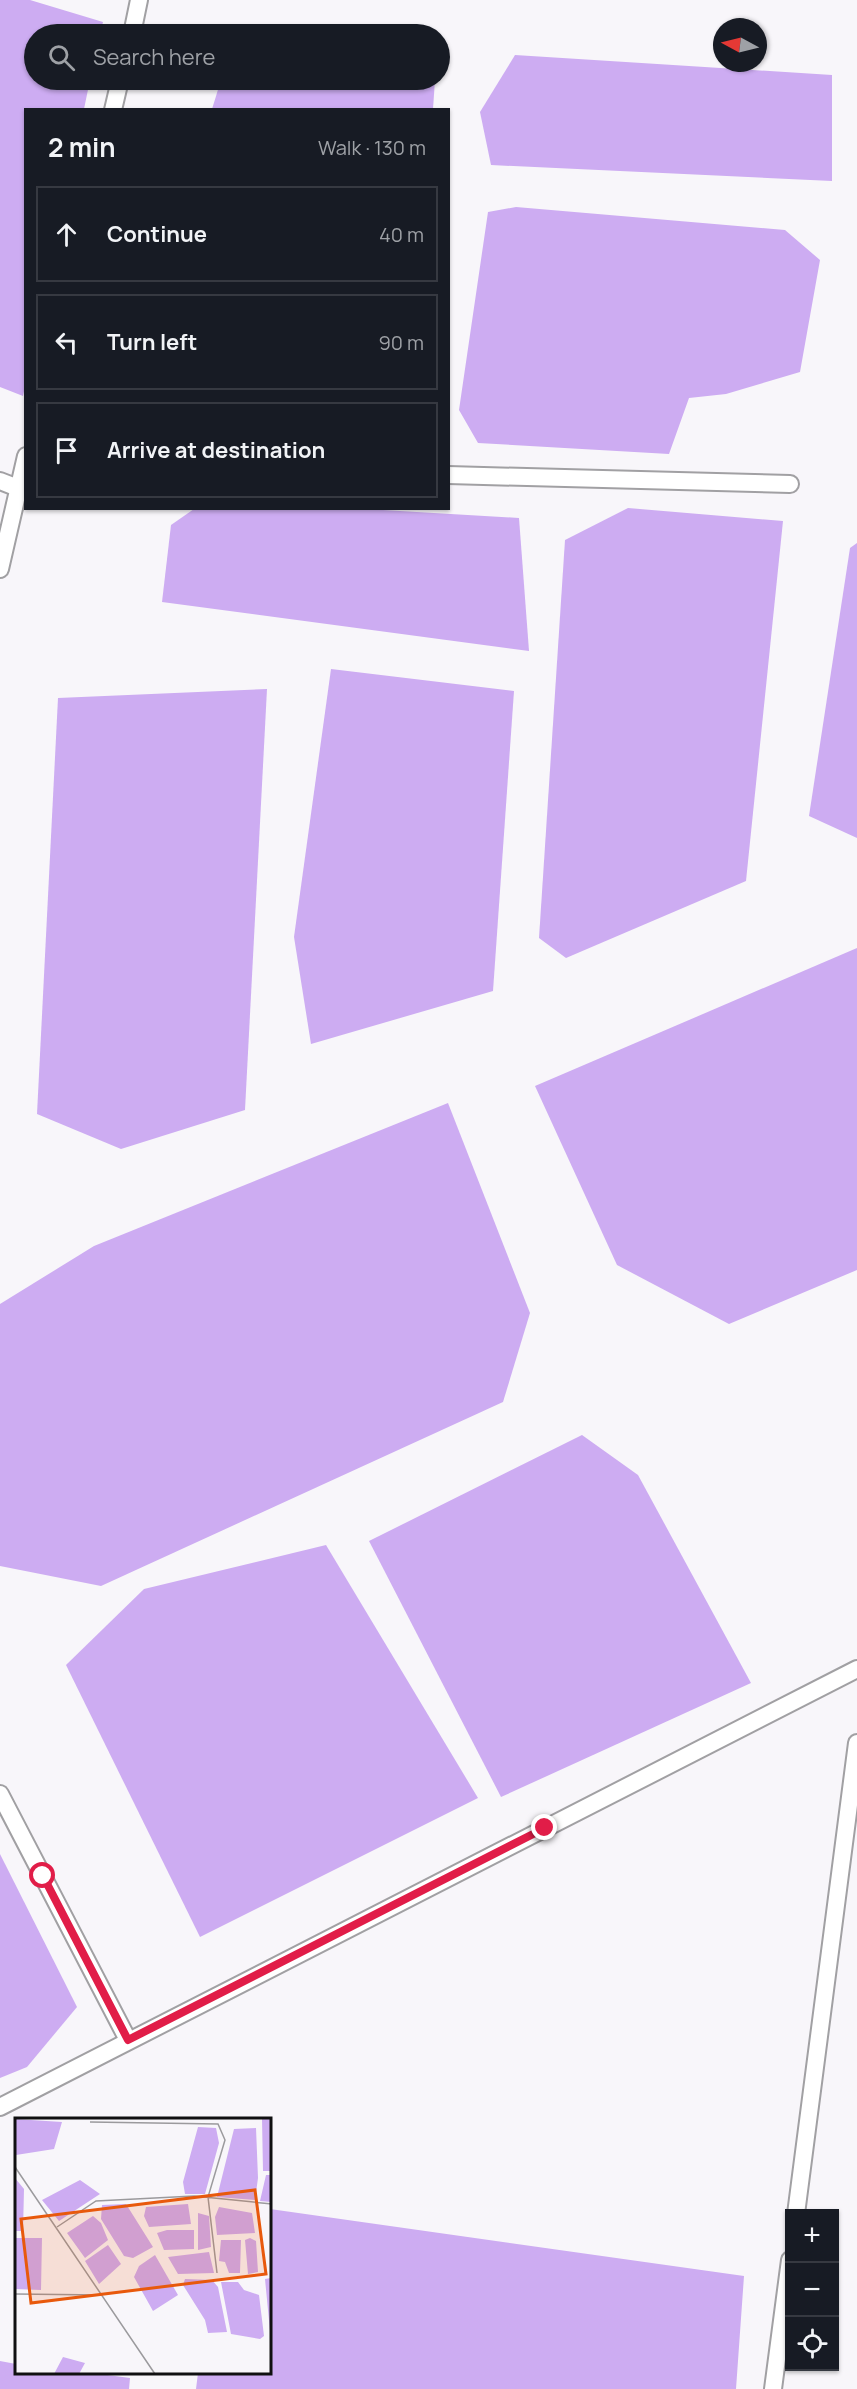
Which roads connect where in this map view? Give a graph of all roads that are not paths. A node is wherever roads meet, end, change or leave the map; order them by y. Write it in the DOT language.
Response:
graph roads {
  1 [pos="139,0"];
  2 [pos="134,24"];
  3 [pos="118,90"];
  4 [pos="113,108"];
  5 [pos="24,472"];
  6 [pos="450,475"];
  7 [pos="0,481"];
  8 [pos="790,484"];
  9 [pos="22,487"];
  10 [pos="0,569"];
  11 [pos="857,1669"];
  12 [pos="857,1743"];
  13 [pos="0,1794"];
  14 [pos="128,2040"];
  15 [pos="0,2107"];
  16 [pos="797,2209"];
  17 [pos="789,2263"];
  18 [pos="773,2389"];
  1 -- 2 [label="lane"];
  3 -- 4 [label="lane"];
  5 -- 9 [label="lane"];
  6 -- 8 [label="lane"];
  7 -- 9 [label="lane"];
  9 -- 10 [label="lane"];
  11 -- 14 [label="lane"];
  12 -- 16 [label="lane"];
  13 -- 14 [label="lane"];
  14 -- 15 [label="lane"];
  17 -- 18 [label="lane"];
}
